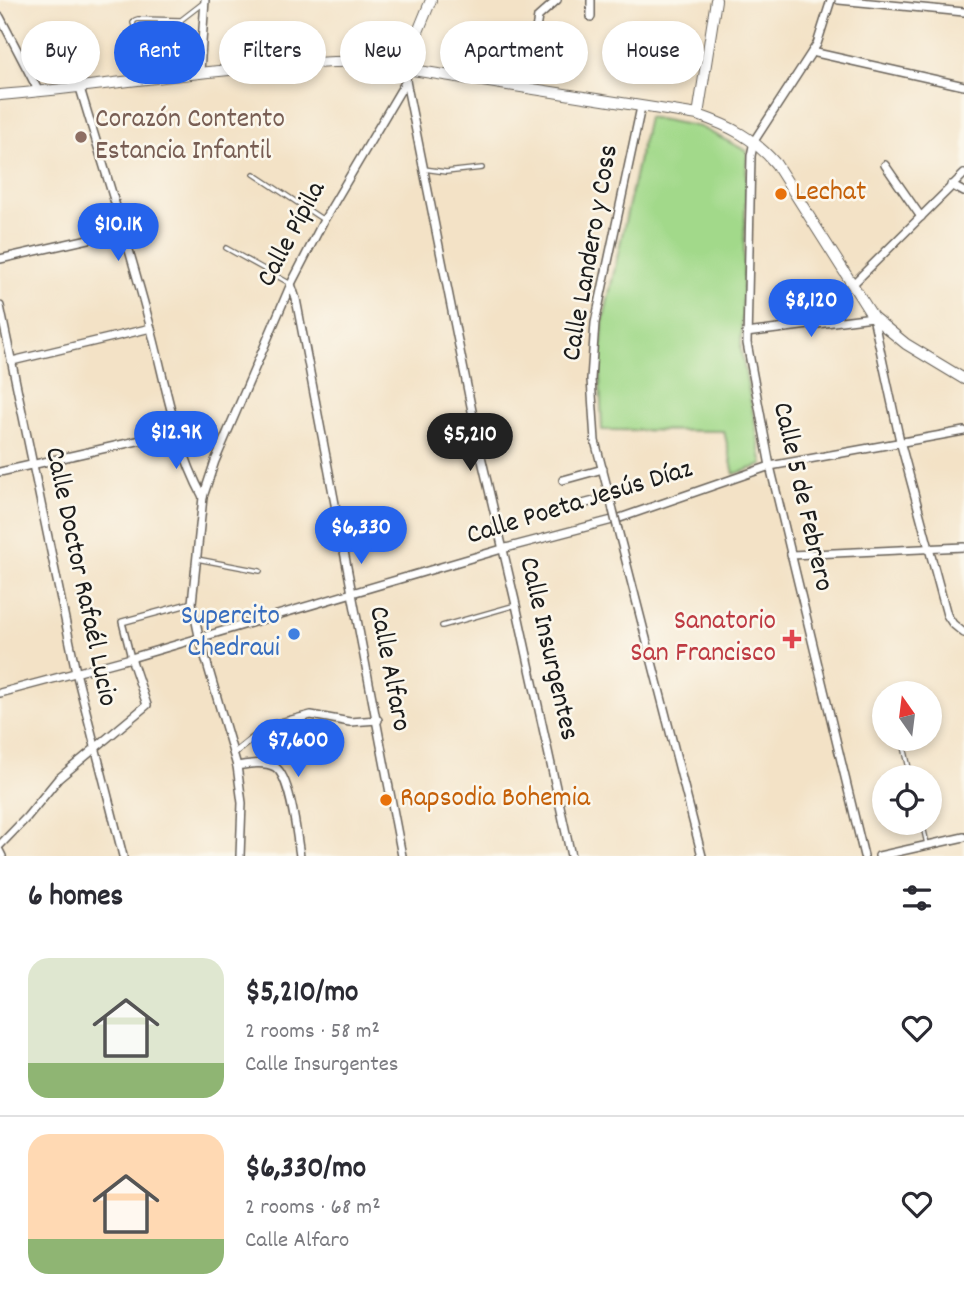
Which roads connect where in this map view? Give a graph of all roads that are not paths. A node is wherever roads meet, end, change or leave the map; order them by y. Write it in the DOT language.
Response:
graph roads {
  1 [pos="431,0"];
  2 [pos="558,0"];
  3 [pos="591,0"];
  4 [pos="716,0"];
  5 [pos="831,0"];
  6 [pos="839,0"];
  7 [pos="205,1"];
  8 [pos="964,12"];
  9 [pos="0,17"];
  10 [pos="591,17"];
  11 [pos="181,20"];
  12 [pos="134,21"];
  13 [pos="204,21"];
  14 [pos="422,21"];
  15 [pos="812,52"];
  16 [pos="340,61"];
  17 [pos="205,71"];
  18 [pos="426,72"];
  19 [pos="114,83"];
  20 [pos="405,84"];
  21 [pos="406,84"];
  22 [pos="964,86"];
  23 [pos="80,88"];
  24 [pos="526,89"];
  25 [pos="39,92"];
  26 [pos="0,95"];
  27 [pos="641,107"];
  28 [pos="698,115"];
  29 [pos="754,141"];
  30 [pos="885,165"];
  31 [pos="482,168"];
  32 [pos="422,169"];
  33 [pos="254,174"];
  34 [pos="964,174"];
  35 [pos="951,185"];
  36 [pos="964,192"];
  37 [pos="921,216"];
  38 [pos="324,220"];
  39 [pos="124,231"];
  40 [pos="226,248"];
  41 [pos="0,260"];
  42 [pos="290,284"];
  43 [pos="853,284"];
  44 [pos="0,306"];
  45 [pos="873,317"];
  46 [pos="151,328"];
  47 [pos="746,333"];
  48 [pos="12,362"];
  49 [pos="964,379"];
  50 [pos="964,431"];
  51 [pos="177,432"];
  52 [pos="900,441"];
  53 [pos="33,464"];
  54 [pos="770,466"];
  55 [pos="603,469"];
  56 [pos="0,472"];
  57 [pos="563,480"];
  58 [pos="610,496"];
  59 [pos="203,497"];
  60 [pos="563,509"];
  61 [pos="964,547"];
  62 [pos="502,549"];
  63 [pos="930,549"];
  64 [pos="791,555"];
  65 [pos="197,559"];
  66 [pos="260,571"];
  67 [pos="352,593"];
  68 [pos="192,603"];
  69 [pos="516,605"];
  70 [pos="442,626"];
  71 [pos="964,633"];
  72 [pos="199,636"];
  73 [pos="131,658"];
  74 [pos="76,672"];
  75 [pos="0,693"];
  76 [pos="378,720"];
  77 [pos="268,726"];
  78 [pos="96,746"];
  79 [pos="233,754"];
  80 [pos="237,766"];
  81 [pos="926,835"];
  82 [pos="964,837"];
  83 [pos="928,844"];
  84 [pos="0,848"];
  85 [pos="3,856"];
  86 [pos="123,856"];
  87 [pos="240,856"];
  88 [pos="300,856"];
  89 [pos="402,856"];
  90 [pos="571,856"];
  91 [pos="702,856"];
  92 [pos="864,856"];
  93 [pos="879,856"];
  1 -- 14 [label="main road, Calle Pípila"];
  2 -- 24 [label="street"];
  3 -- 10 [label="street"];
  4 -- 28 [label="main road"];
  5 -- 15 [label="street"];
  6 -- 8 [label="street"];
  7 -- 11 [label="lane"];
  7 -- 13 [label="street"];
  9 -- 25 [label="street"];
  11 -- 12 [label="lane"];
  15 -- 22 [label="street"];
  15 -- 29 [label="street"];
  16 -- 17 [label="main road"];
  18 -- 24 [label="main road"];
  19 -- 23 [label="main road"];
  20 -- 38 [label="street, Calle Pípila"];
  21 -- 32 [label="street, Calle Insurgentes"];
  23 -- 25 [label="main road"];
  23 -- 39 [label="street"];
  24 -- 27 [label="main road"];
  25 -- 26 [label="main road"];
  27 -- 28 [label="main road"];
  27 -- 55 [label="street, Calle Landero y Coss"];
  28 -- 29 [label="main road"];
  29 -- 43 [label="main road"];
  29 -- 47 [label="street, Calle 5 de Febrero"];
  30 -- 37 [label="street"];
  31 -- 32 [label="lane"];
  32 -- 62 [label="street, Calle Insurgentes"];
  33 -- 38 [label="lane"];
  34 -- 35 [label="street"];
  35 -- 36 [label="street"];
  35 -- 37 [label="street"];
  37 -- 43 [label="street"];
  38 -- 42 [label="street, Calle Pípila"];
  39 -- 41 [label="street"];
  39 -- 46 [label="street"];
  40 -- 42 [label="lane"];
  42 -- 59 [label="street, Calle Pípila"];
  42 -- 67 [label="street, Calle Alfaro"];
  43 -- 45 [label="main road"];
  44 -- 48 [label="street, Calle Doctor Rafaél Lucio"];
  45 -- 47 [label="street"];
  45 -- 49 [label="main road"];
  45 -- 52 [label="street"];
  46 -- 48 [label="street"];
  46 -- 51 [label="street"];
  47 -- 54 [label="street, Calle 5 de Febrero"];
  48 -- 53 [label="street, Calle Doctor Rafaél Lucio"];
  50 -- 52 [label="street, Calle Poeta Jesús Díaz"];
  51 -- 53 [label="street"];
  51 -- 59 [label="street"];
  52 -- 54 [label="street, Calle Poeta Jesús Díaz"];
  52 -- 63 [label="street"];
  53 -- 56 [label="street"];
  53 -- 74 [label="street, Calle Doctor Rafaél Lucio"];
  54 -- 62 [label="street, Calle Poeta Jesús Díaz"];
  54 -- 64 [label="street, Calle 5 de Febrero"];
  55 -- 57 [label="street"];
  55 -- 58 [label="street, Calle Landero y Coss"];
  58 -- 60 [label="street"];
  58 -- 91 [label="street, Calle Landero y Coss, bridge"];
  59 -- 65 [label="street, Calle Pípila"];
  61 -- 63 [label="street"];
  62 -- 67 [label="street, Calle Poeta Jesús Díaz"];
  62 -- 69 [label="street, Calle Insurgentes"];
  63 -- 64 [label="street"];
  63 -- 71 [label="street"];
  64 -- 92 [label="street, Calle 5 de Febrero"];
  65 -- 66 [label="lane"];
  65 -- 68 [label="street, Calle Pípila"];
  67 -- 72 [label="street, Calle Poeta Jesús Díaz"];
  67 -- 76 [label="street, Calle Alfaro"];
  68 -- 72 [label="street, Calle Pípila"];
  68 -- 73 [label="street"];
  69 -- 70 [label="lane"];
  69 -- 90 [label="street, Calle Insurgentes"];
  72 -- 73 [label="street, Calle Poeta Jesús Díaz"];
  72 -- 79 [label="street, Calle Pípila"];
  73 -- 74 [label="street, Calle Poeta Jesús Díaz"];
  73 -- 78 [label="street"];
  74 -- 75 [label="street, Calle Poeta Jesús Díaz"];
  74 -- 78 [label="street, Calle Doctor Rafaél Lucio"];
  76 -- 77 [label="street"];
  76 -- 89 [label="street, Calle Alfaro"];
  77 -- 79 [label="street"];
  78 -- 84 [label="street"];
  78 -- 86 [label="street, Calle Doctor Rafaél Lucio"];
  79 -- 80 [label="street, Calle Pípila"];
  80 -- 87 [label="street, Calle Pípila"];
  80 -- 88 [label="street"];
  81 -- 83 [label="lane"];
  82 -- 83 [label="street"];
  83 -- 93 [label="street"];
  84 -- 85 [label="street"];
}
